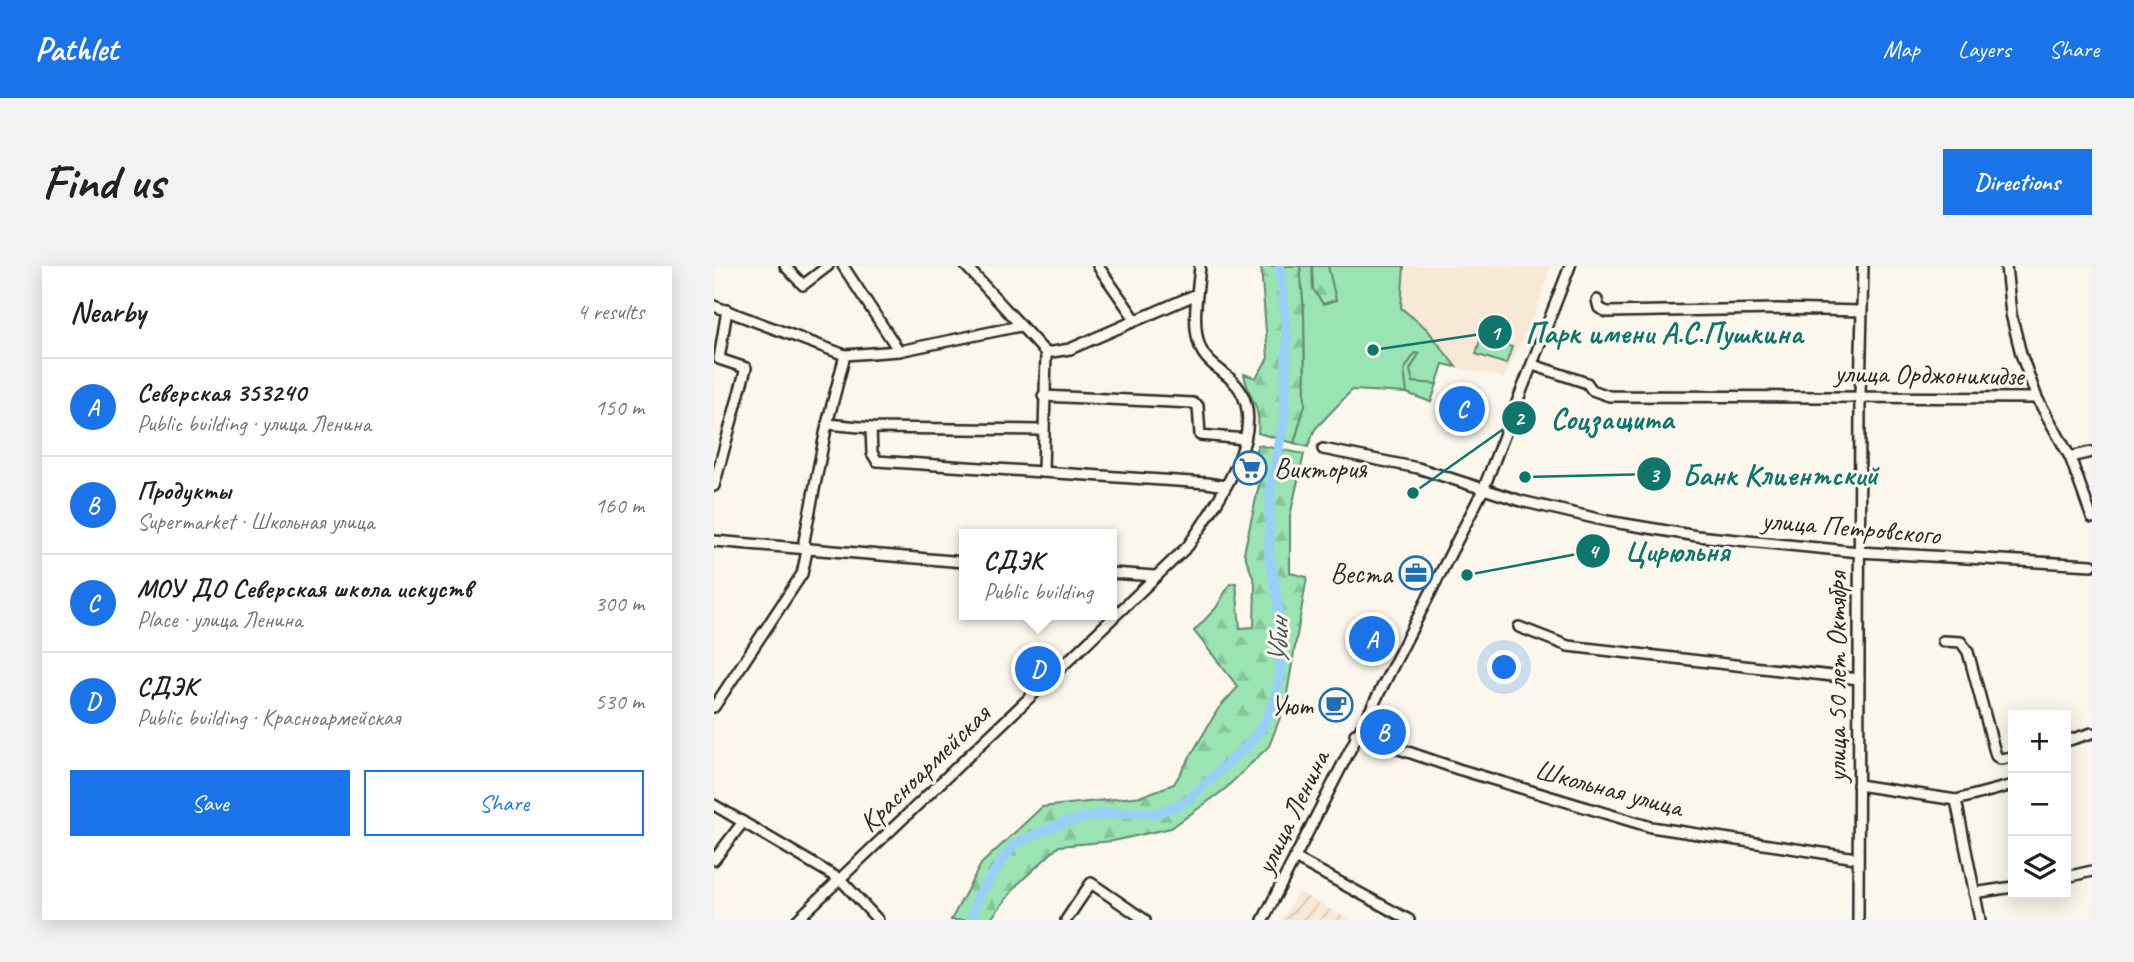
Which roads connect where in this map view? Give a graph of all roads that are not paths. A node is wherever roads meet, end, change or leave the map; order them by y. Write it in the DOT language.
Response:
graph roads {
  1 [pos="785,266"];
  2 [pos="828,266"];
  3 [pos="843,266"];
  4 [pos="966,266"];
  5 [pos="1098,266"];
  6 [pos="1200,266"];
  7 [pos="1570,266"];
  8 [pos="1864,266"];
  9 [pos="2006,266"];
  10 [pos="1197,294"];
  11 [pos="1597,300"];
  12 [pos="714,306"];
  13 [pos="727,310"];
  14 [pos="1861,311"];
  15 [pos="1135,318"];
  16 [pos="1020,326"];
  17 [pos="899,351"];
  18 [pos="1046,353"];
  19 [pos="845,355"];
  20 [pos="1533,365"];
  21 [pos="1042,396"];
  22 [pos="1860,396"];
  23 [pos="2037,398"];
  24 [pos="827,424"];
  25 [pos="871,428"];
  26 [pos="1042,430"];
  27 [pos="1245,439"];
  28 [pos="1323,449"];
  29 [pos="2092,452"];
  30 [pos="2070,457"];
  31 [pos="1043,472"];
  32 [pos="714,486"];
  33 [pos="1225,486"];
  34 [pos="1483,490"];
  35 [pos="2092,518"];
  36 [pos="714,541"];
  37 [pos="807,551"];
  38 [pos="1859,552"];
  39 [pos="959,562"];
  40 [pos="2092,565"];
  41 [pos="1117,573"];
  42 [pos="1155,576"];
  43 [pos="1117,613"];
  44 [pos="1110,620"];
  45 [pos="1519,627"];
  46 [pos="1943,641"];
  47 [pos="1859,679"];
  48 [pos="714,707"];
  49 [pos="2092,733"];
  50 [pos="1355,734"];
  51 [pos="2071,739"];
  52 [pos="2008,758"];
  53 [pos="1858,785"];
  54 [pos="2008,786"];
  55 [pos="1956,800"];
  56 [pos="714,805"];
  57 [pos="743,822"];
  58 [pos="1295,858"];
  59 [pos="1856,858"];
  60 [pos="714,860"];
  61 [pos="2092,871"];
  62 [pos="2071,876"];
  63 [pos="841,880"];
  64 [pos="2008,888"];
  65 [pos="1974,893"];
  66 [pos="1142,919"];
  67 [pos="797,920"];
  68 [pos="878,920"];
  69 [pos="1066,920"];
  70 [pos="1263,920"];
  71 [pos="1409,920"];
  72 [pos="1858,920"];
  73 [pos="1980,920"];
  1 -- 2 [label="street"];
  3 -- 17 [label="street"];
  4 -- 16 [label="street"];
  5 -- 15 [label="street"];
  6 -- 10 [label="street, Красноармейская"];
  7 -- 20 [label="street, улица Ленина"];
  8 -- 14 [label="street, улица 50 лет Октября"];
  9 -- 23 [label="street"];
  10 -- 15 [label="street"];
  10 -- 27 [label="street, Красноармейская"];
  11 -- 14 [label="street"];
  12 -- 13 [label="street"];
  13 -- 19 [label="street"];
  13 -- 32 [label="street"];
  14 -- 22 [label="street, улица 50 лет Октября"];
  15 -- 18 [label="street"];
  16 -- 17 [label="street"];
  16 -- 18 [label="street"];
  17 -- 19 [label="street"];
  18 -- 21 [label="street"];
  19 -- 24 [label="street"];
  20 -- 22 [label="street, улица Орджоникидзе"];
  20 -- 34 [label="street, улица Ленина"];
  21 -- 26 [label="street"];
  21 -- 27 [label="street"];
  22 -- 23 [label="street, улица Орджоникидзе"];
  22 -- 38 [label="street, улица 50 лет Октября"];
  23 -- 30 [label="street"];
  24 -- 25 [label="street"];
  24 -- 37 [label="street"];
  25 -- 26 [label="street"];
  25 -- 31 [label="street"];
  26 -- 31 [label="street"];
  27 -- 33 [label="street, Красноармейская"];
  28 -- 34 [label="street, улица Петровского"];
  29 -- 30 [label="street"];
  30 -- 35 [label="street"];
  31 -- 33 [label="street"];
  33 -- 42 [label="street, Красноармейская"];
  34 -- 38 [label="street, улица Петровского"];
  34 -- 50 [label="street, улица Ленина"];
  36 -- 37 [label="street"];
  37 -- 39 [label="street"];
  37 -- 48 [label="street"];
  38 -- 40 [label="street, улица Петровского"];
  38 -- 47 [label="street, улица 50 лет Октября"];
  41 -- 42 [label="street"];
  42 -- 43 [label="street, Красноармейская"];
  44 -- 63 [label="street, Красноармейская"];
  45 -- 47 [label="street"];
  46 -- 52 [label="street"];
  47 -- 53 [label="street, улица 50 лет Октября"];
  49 -- 51 [label="street"];
  50 -- 58 [label="street, улица Ленина"];
  50 -- 59 [label="street, Школьная улица"];
  53 -- 55 [label="street"];
  53 -- 59 [label="street, улица 50 лет Октября"];
  54 -- 55 [label="street"];
  55 -- 65 [label="street"];
  56 -- 57 [label="street"];
  57 -- 60 [label="street"];
  57 -- 63 [label="street"];
  58 -- 70 [label="street, улица Ленина"];
  58 -- 71 [label="street"];
  59 -- 72 [label="street, улица 50 лет Октября"];
  61 -- 62 [label="street"];
  63 -- 67 [label="street, Красноармейская"];
  63 -- 68 [label="street"];
  64 -- 65 [label="street"];
  65 -- 73 [label="street"];
  66 -- 69 [label="street"];
}
